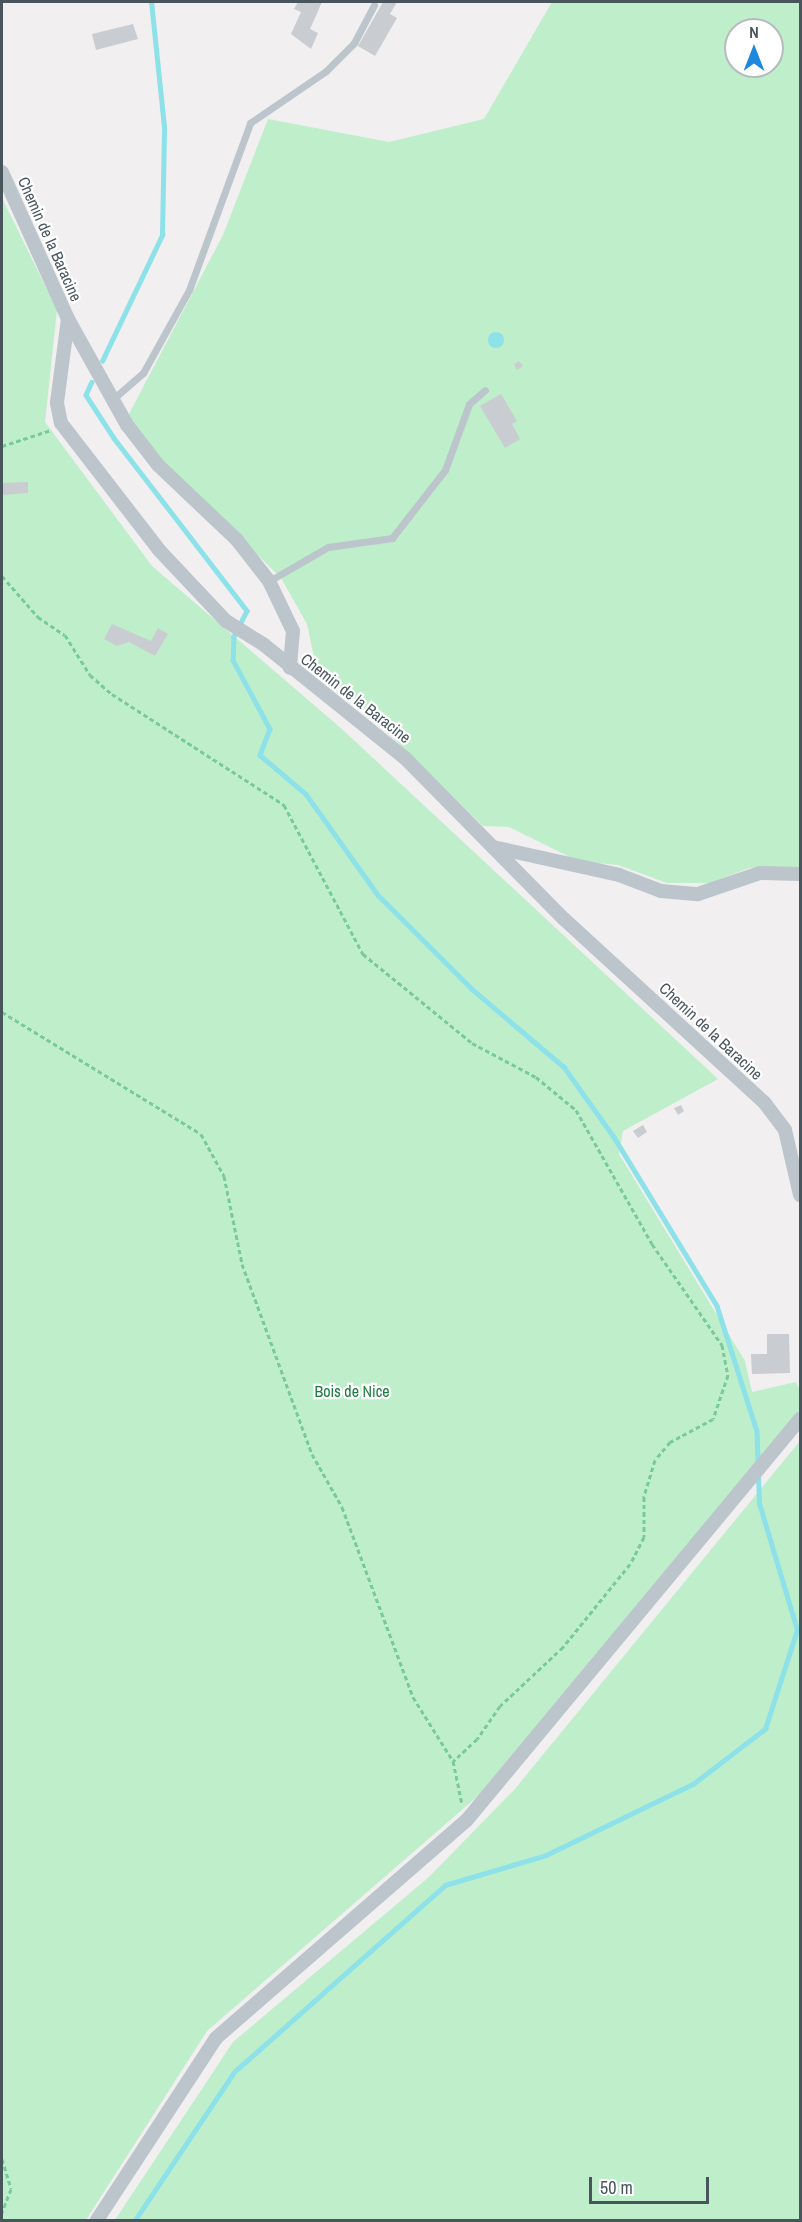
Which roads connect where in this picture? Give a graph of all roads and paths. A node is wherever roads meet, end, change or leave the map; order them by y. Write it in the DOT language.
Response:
graph roads {
  1 [pos="374,5"];
  2 [pos="2,172"];
  3 [pos="68,319"];
  4 [pos="485,390"];
  5 [pos="113,399"];
  6 [pos="61,423"];
  7 [pos="2,446"];
  8 [pos="2,576"];
  9 [pos="269,581"];
  10 [pos="290,668"];
  11 [pos="491,846"];
  12 [pos="801,874"];
  13 [pos="2,1012"];
  14 [pos="801,1195"];
  15 [pos="801,1419"];
  16 [pos="453,1761"];
  17 [pos="466,1821"];
  18 [pos="2,2159"];
  19 [pos="2,2213"];
  20 [pos="97,2220"];
  1 -- 5 [label="lane"];
  2 -- 3 [label="street, Chemin de la Baracine"];
  3 -- 5 [label="street"];
  3 -- 6 [label="street, Chemin de la Baracine"];
  4 -- 9 [label="lane"];
  5 -- 9 [label="street"];
  6 -- 7 [label="path"];
  6 -- 10 [label="street, Chemin de la Baracine"];
  8 -- 16 [label="path"];
  9 -- 10 [label="street"];
  10 -- 11 [label="street, Chemin de la Baracine"];
  11 -- 12 [label="street"];
  11 -- 14 [label="street, Chemin de la Baracine"];
  13 -- 16 [label="path"];
  15 -- 17 [label="street"];
  16 -- 17 [label="path"];
  17 -- 20 [label="street"];
  18 -- 19 [label="path"];
}
